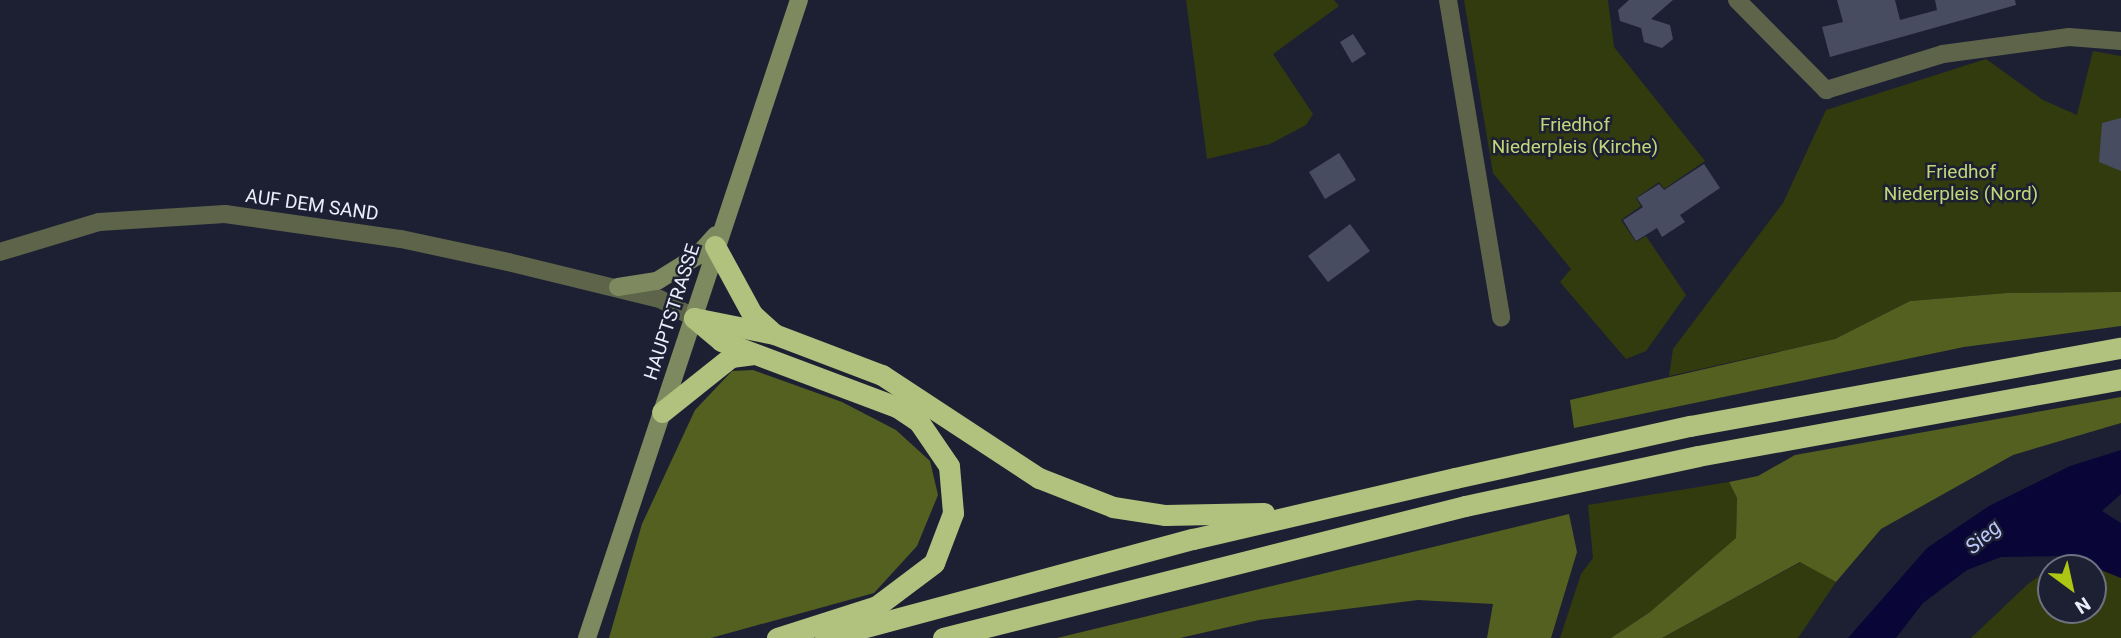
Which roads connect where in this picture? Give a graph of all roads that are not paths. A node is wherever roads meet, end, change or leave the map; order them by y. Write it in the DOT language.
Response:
graph roads {
  1 [pos="799,0"];
  2 [pos="1448,0"];
  3 [pos="1737,0"];
  4 [pos="2121,41"];
  5 [pos="718,238"];
  6 [pos="0,252"];
  7 [pos="618,287"];
  8 [pos="694,317"];
  9 [pos="1501,318"];
  10 [pos="774,334"];
  11 [pos="2121,348"];
  12 [pos="754,354"];
  13 [pos="2121,379"];
  14 [pos="662,412"];
  15 [pos="1307,512"];
  16 [pos="1129,587"];
  17 [pos="587,638"];
  18 [pos="777,638"];
  19 [pos="825,638"];
  20 [pos="943,638"];
  21 [pos="1000,638"];
  1 -- 5 [label="main road, HAUPTSTRASSE"];
  2 -- 9 [label="street"];
  3 -- 4 [label="street"];
  5 -- 7 [label="main road"];
  5 -- 8 [label="main road, HAUPTSTRASSE"];
  5 -- 10 [label="highway"];
  6 -- 7 [label="street, AUF DEM SAND"];
  7 -- 8 [label="street, AUF DEM SAND"];
  8 -- 10 [label="highway"];
  8 -- 12 [label="highway"];
  8 -- 14 [label="main road, HAUPTSTRASSE"];
  10 -- 15 [label="highway"];
  11 -- 15 [label="highway"];
  12 -- 14 [label="highway"];
  12 -- 18 [label="highway"];
  13 -- 16 [label="highway"];
  14 -- 17 [label="main road, HAUPTSTRASSE"];
  15 -- 19 [label="highway"];
  16 -- 20 [label="highway"];
  16 -- 21 [label="highway"];
}
